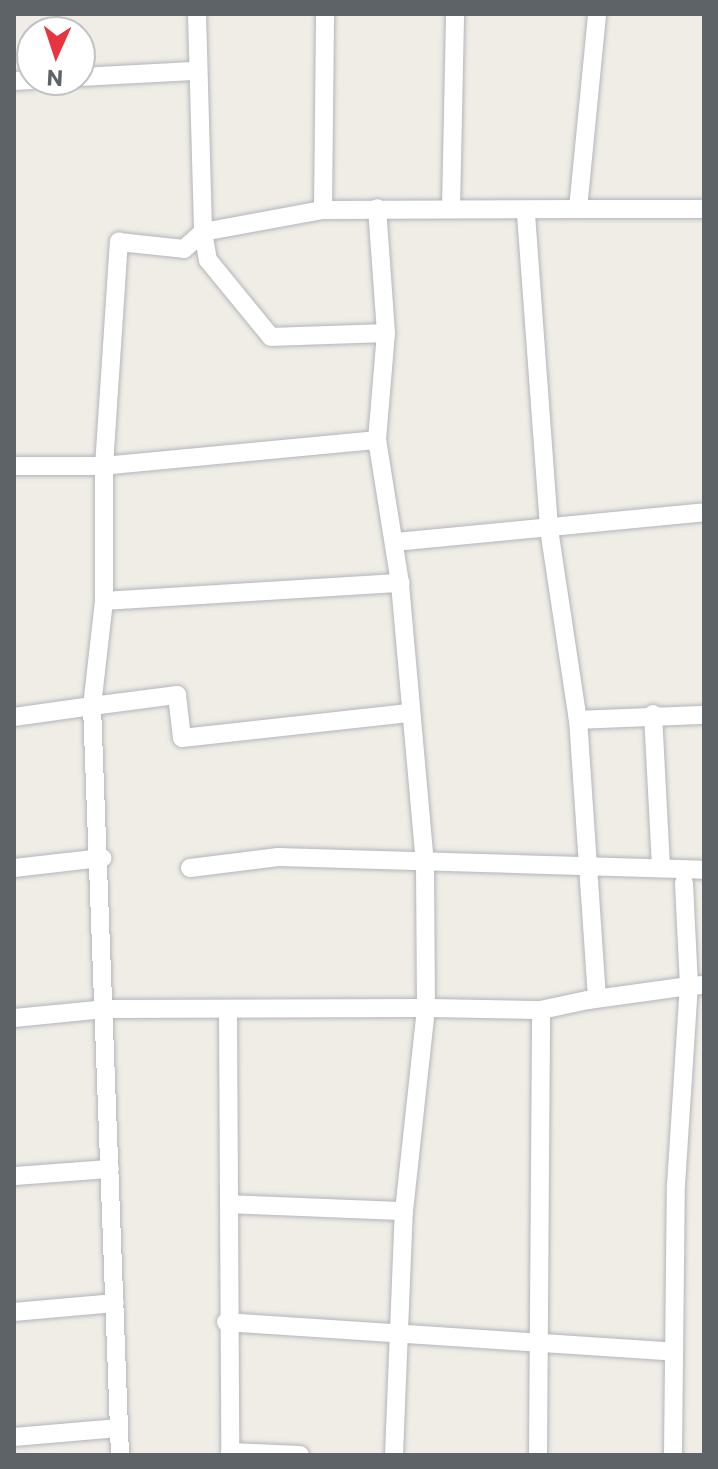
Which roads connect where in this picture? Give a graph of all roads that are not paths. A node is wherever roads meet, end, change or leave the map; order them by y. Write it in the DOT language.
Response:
graph roads {
  1 [pos="197,14"];
  2 [pos="325,14"];
  3 [pos="455,14"];
  4 [pos="597,14"];
  5 [pos="193,71"];
  6 [pos="96,76"];
  7 [pos="377,208"];
  8 [pos="451,208"];
  9 [pos="578,209"];
  10 [pos="704,209"];
  11 [pos="323,210"];
  12 [pos="526,214"];
  13 [pos="203,232"];
  14 [pos="386,333"];
  15 [pos="377,440"];
  16 [pos="14,466"];
  17 [pos="104,466"];
  18 [pos="704,512"];
  19 [pos="549,529"];
  20 [pos="395,542"];
  21 [pos="400,583"];
  22 [pos="104,601"];
  23 [pos="92,706"];
  24 [pos="409,713"];
  25 [pos="653,714"];
  26 [pos="704,715"];
  27 [pos="14,717"];
  28 [pos="578,720"];
  29 [pos="102,858"];
  30 [pos="425,864"];
  31 [pos="588,866"];
  32 [pos="14,868"];
  33 [pos="190,868"];
  34 [pos="661,868"];
  35 [pos="704,870"];
  36 [pos="684,883"];
  37 [pos="697,986"];
  38 [pos="588,1000"];
  39 [pos="426,1008"];
  40 [pos="105,1009"];
  41 [pos="228,1009"];
  42 [pos="541,1010"];
  43 [pos="14,1018"];
  44 [pos="110,1169"];
  45 [pos="14,1176"];
  46 [pos="229,1204"];
  47 [pos="404,1211"];
  48 [pos="115,1303"];
  49 [pos="14,1312"];
  50 [pos="226,1322"];
  51 [pos="399,1334"];
  52 [pos="542,1345"];
  53 [pos="674,1352"];
  54 [pos="119,1428"];
  55 [pos="14,1437"];
  56 [pos="230,1453"];
  57 [pos="120,1455"];
  58 [pos="300,1455"];
  59 [pos="394,1455"];
  60 [pos="538,1455"];
  61 [pos="673,1455"];
  1 -- 5 [label="street"];
  2 -- 11 [label="street"];
  3 -- 8 [label="street"];
  4 -- 9 [label="street"];
  5 -- 6 [label="street"];
  5 -- 13 [label="street"];
  7 -- 8 [label="street"];
  7 -- 11 [label="street"];
  7 -- 14 [label="street"];
  8 -- 12 [label="street"];
  9 -- 10 [label="street"];
  9 -- 12 [label="street"];
  11 -- 13 [label="street"];
  12 -- 19 [label="street"];
  13 -- 14 [label="street"];
  13 -- 17 [label="street"];
  14 -- 15 [label="street"];
  15 -- 17 [label="street"];
  15 -- 20 [label="street"];
  16 -- 17 [label="street"];
  17 -- 22 [label="street"];
  18 -- 19 [label="street"];
  19 -- 20 [label="street"];
  19 -- 28 [label="street"];
  20 -- 21 [label="street"];
  21 -- 22 [label="street"];
  21 -- 24 [label="street"];
  22 -- 23 [label="street"];
  23 -- 24 [label="street"];
  23 -- 27 [label="street"];
  23 -- 29 [label="street"];
  24 -- 30 [label="street"];
  25 -- 26 [label="street"];
  25 -- 28 [label="street"];
  25 -- 34 [label="street"];
  28 -- 31 [label="street"];
  29 -- 32 [label="street"];
  29 -- 40 [label="street"];
  30 -- 31 [label="street"];
  30 -- 33 [label="street"];
  30 -- 39 [label="street"];
  31 -- 34 [label="street"];
  31 -- 38 [label="street"];
  34 -- 35 [label="street"];
  36 -- 37 [label="street"];
  37 -- 38 [label="street"];
  37 -- 53 [label="street"];
  38 -- 42 [label="street"];
  39 -- 41 [label="street"];
  39 -- 42 [label="street"];
  39 -- 47 [label="street"];
  40 -- 41 [label="street"];
  40 -- 43 [label="street"];
  40 -- 44 [label="street"];
  41 -- 46 [label="street"];
  42 -- 52 [label="street"];
  44 -- 45 [label="street"];
  44 -- 48 [label="street"];
  46 -- 47 [label="street"];
  46 -- 50 [label="street"];
  47 -- 51 [label="street"];
  48 -- 49 [label="street"];
  48 -- 54 [label="street"];
  50 -- 51 [label="street"];
  50 -- 56 [label="street"];
  51 -- 52 [label="street"];
  51 -- 59 [label="street"];
  52 -- 53 [label="street"];
  52 -- 60 [label="street"];
  53 -- 61 [label="street"];
  54 -- 55 [label="street"];
  54 -- 57 [label="street"];
  56 -- 58 [label="street"];
}
